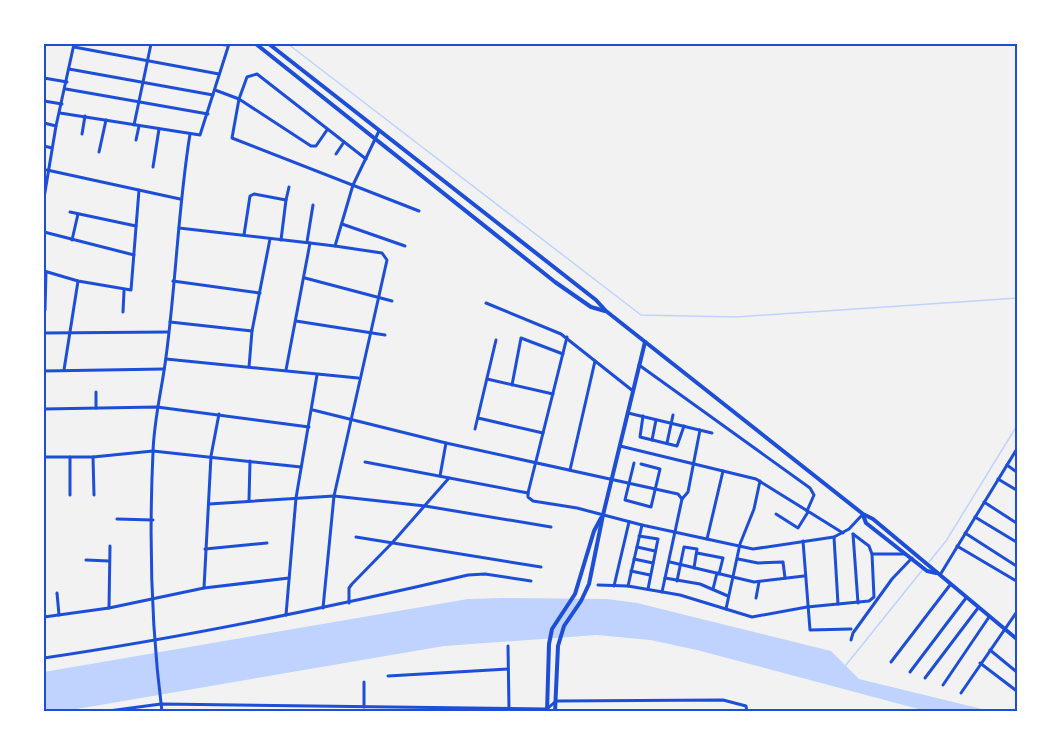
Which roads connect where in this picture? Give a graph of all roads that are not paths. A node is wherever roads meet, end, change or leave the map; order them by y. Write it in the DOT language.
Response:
graph roads {
  1 [pos="151,44"];
  2 [pos="215,44"];
  3 [pos="228,44"];
  4 [pos="256,44"];
  5 [pos="269,44"];
  6 [pos="74,45"];
  7 [pos="148,60"];
  8 [pos="69,69"];
  9 [pos="219,74"];
  10 [pos="44,78"];
  11 [pos="67,82"];
  12 [pos="143,82"];
  13 [pos="66,89"];
  14 [pos="215,90"];
  15 [pos="213,95"];
  16 [pos="239,99"];
  17 [pos="44,101"];
  18 [pos="139,102"];
  19 [pos="62,104"];
  20 [pos="60,113"];
  21 [pos="208,114"];
  22 [pos="85,117"];
  23 [pos="106,120"];
  24 [pos="44,123"];
  25 [pos="134,125"];
  26 [pos="56,126"];
  27 [pos="139,126"];
  28 [pos="159,129"];
  29 [pos="327,129"];
  30 [pos="379,131"];
  31 [pos="81,134"];
  32 [pos="190,135"];
  33 [pos="375,138"];
  34 [pos="136,140"];
  35 [pos="344,142"];
  36 [pos="44,146"];
  37 [pos="52,147"];
  38 [pos="99,152"];
  39 [pos="336,154"];
  40 [pos="366,159"];
  41 [pos="153,167"];
  42 [pos="47,170"];
  43 [pos="45,176"];
  44 [pos="353,185"];
  45 [pos="289,187"];
  46 [pos="139,190"];
  47 [pos="44,198"];
  48 [pos="180,199"];
  49 [pos="286,200"];
  50 [pos="312,205"];
  51 [pos="419,211"];
  52 [pos="70,212"];
  53 [pos="78,214"];
  54 [pos="342,224"];
  55 [pos="136,226"];
  56 [pos="179,228"];
  57 [pos="44,232"];
  58 [pos="244,236"];
  59 [pos="270,238"];
  60 [pos="72,240"];
  61 [pos="281,240"];
  62 [pos="309,242"];
  63 [pos="335,246"];
  64 [pos="405,246"];
  65 [pos="134,255"];
  66 [pos="45,271"];
  67 [pos="305,278"];
  68 [pos="78,281"];
  69 [pos="173,281"];
  70 [pos="124,291"];
  71 [pos="260,293"];
  72 [pos="378,297"];
  73 [pos="392,301"];
  74 [pos="486,303"];
  75 [pos="45,310"];
  76 [pos="606,311"];
  77 [pos="123,312"];
  78 [pos="296,321"];
  79 [pos="169,322"];
  80 [pos="252,331"];
  81 [pos="168,332"];
  82 [pos="369,332"];
  83 [pos="44,333"];
  84 [pos="70,334"];
  85 [pos="386,335"];
  86 [pos="567,337"];
  87 [pos="496,340"];
  88 [pos="645,342"];
  89 [pos="562,354"];
  90 [pos="166,359"];
  91 [pos="595,361"];
  92 [pos="639,365"];
  93 [pos="249,367"];
  94 [pos="164,369"];
  95 [pos="64,370"];
  96 [pos="286,370"];
  97 [pos="44,371"];
  98 [pos="317,375"];
  99 [pos="359,378"];
  100 [pos="487,379"];
  101 [pos="512,385"];
  102 [pos="633,391"];
  103 [pos="96,392"];
  104 [pos="552,394"];
  105 [pos="157,407"];
  106 [pos="96,408"];
  107 [pos="44,409"];
  108 [pos="313,410"];
  109 [pos="628,413"];
  110 [pos="219,414"];
  111 [pos="674,415"];
  112 [pos="642,416"];
  113 [pos="478,418"];
  114 [pos="349,420"];
  115 [pos="656,420"];
  116 [pos="672,423"];
  117 [pos="684,426"];
  118 [pos="309,427"];
  119 [pos="475,429"];
  120 [pos="700,430"];
  121 [pos="543,433"];
  122 [pos="712,433"];
  123 [pos="652,440"];
  124 [pos="446,443"];
  125 [pos="668,443"];
  126 [pos="620,446"];
  127 [pos="1017,447"];
  128 [pos="153,451"];
  129 [pos="211,456"];
  130 [pos="44,457"];
  131 [pos="70,457"];
  132 [pos="93,457"];
  133 [pos="250,461"];
  134 [pos="365,462"];
  135 [pos="634,462"];
  136 [pos="535,464"];
  137 [pos="641,464"];
  138 [pos="693,464"];
  139 [pos="1007,465"];
  140 [pos="301,467"];
  141 [pos="570,470"];
  142 [pos="723,471"];
  143 [pos="1017,473"];
  144 [pos="440,476"];
  145 [pos="449,478"];
  146 [pos="998,479"];
  147 [pos="612,480"];
  148 [pos="760,482"];
  149 [pos="629,483"];
  150 [pos="656,489"];
  151 [pos="1017,491"];
  152 [pos="528,493"];
  153 [pos="70,495"];
  154 [pos="94,495"];
  155 [pos="334,496"];
  156 [pos="296,498"];
  157 [pos="682,499"];
  158 [pos="249,500"];
  159 [pos="984,502"];
  160 [pos="208,504"];
  161 [pos="425,506"];
  162 [pos="807,512"];
  163 [pos="603,514"];
  164 [pos="776,514"];
  165 [pos="862,514"];
  166 [pos="975,517"];
  167 [pos="117,519"];
  168 [pos="153,520"];
  169 [pos="629,522"];
  170 [pos="1017,524"];
  171 [pos="642,525"];
  172 [pos="551,527"];
  173 [pos="849,529"];
  174 [pos="676,531"];
  175 [pos="843,532"];
  176 [pos="964,533"];
  177 [pos="854,534"];
  178 [pos="639,536"];
  179 [pos="356,537"];
  180 [pos="834,537"];
  181 [pos="707,538"];
  182 [pos="803,541"];
  183 [pos="267,543"];
  184 [pos="392,543"];
  185 [pos="1017,543"];
  186 [pos="740,544"];
  187 [pos="110,546"];
  188 [pos="957,546"];
  189 [pos="637,547"];
  190 [pos="205,549"];
  191 [pos="655,551"];
  192 [pos="697,553"];
  193 [pos="872,554"];
  194 [pos="907,554"];
  195 [pos="634,559"];
  196 [pos="738,559"];
  197 [pos="86,560"];
  198 [pos="914,560"];
  199 [pos="109,561"];
  200 [pos="670,562"];
  201 [pos="653,563"];
  202 [pos="681,565"];
  203 [pos="540,567"];
  204 [pos="1017,567"];
  205 [pos="694,568"];
  206 [pos="631,571"];
  207 [pos="718,574"];
  208 [pos="938,574"];
  209 [pos="651,575"];
  210 [pos="804,576"];
  211 [pos="289,578"];
  212 [pos="665,578"];
  213 [pos="734,578"];
  214 [pos="785,578"];
  215 [pos="531,581"];
  216 [pos="677,581"];
  217 [pos="759,582"];
  218 [pos="1017,582"];
  219 [pos="598,585"];
  220 [pos="950,585"];
  221 [pos="614,586"];
  222 [pos="628,586"];
  223 [pos="204,588"];
  224 [pos="648,589"];
  225 [pos="713,589"];
  226 [pos="662,592"];
  227 [pos="57,593"];
  228 [pos="729,596"];
  229 [pos="756,598"];
  230 [pos="966,598"];
  231 [pos="153,600"];
  232 [pos="348,603"];
  233 [pos="858,603"];
  234 [pos="838,604"];
  235 [pos="807,607"];
  236 [pos="109,608"];
  237 [pos="323,608"];
  238 [pos="978,608"];
  239 [pos="726,609"];
  240 [pos="1017,610"];
  241 [pos="59,615"];
  242 [pos="286,615"];
  243 [pos="44,617"];
  244 [pos="989,617"];
  245 [pos="851,629"];
  246 [pos="1005,630"];
  247 [pos="851,640"];
  248 [pos="1017,640"];
  249 [pos="154,642"];
  250 [pos="508,646"];
  251 [pos="990,650"];
  252 [pos="44,658"];
  253 [pos="891,662"];
  254 [pos="980,663"];
  255 [pos="508,669"];
  256 [pos="910,672"];
  257 [pos="1017,673"];
  258 [pos="388,676"];
  259 [pos="925,678"];
  260 [pos="364,682"];
  261 [pos="943,685"];
  262 [pos="1017,692"];
  263 [pos="962,693"];
  264 [pos="556,701"];
  265 [pos="161,704"];
  266 [pos="270,706"];
  267 [pos="364,707"];
  268 [pos="509,709"];
  269 [pos="417,710"];
  270 [pos="501,710"];
  271 [pos="547,710"];
  272 [pos="101,711"];
  273 [pos="162,711"];
  274 [pos="270,711"];
  275 [pos="555,711"];
  276 [pos="747,711"];
  1 -- 7 [label="street"];
  2 -- 3 [label="street"];
  3 -- 9 [label="street"];
  4 -- 33 [label="main road"];
  5 -- 30 [label="main road"];
  6 -- 7 [label="street"];
  6 -- 8 [label="street"];
  7 -- 9 [label="street"];
  7 -- 12 [label="street"];
  8 -- 11 [label="street"];
  8 -- 12 [label="street"];
  9 -- 14 [label="street"];
  10 -- 11 [label="street"];
  11 -- 13 [label="street"];
  12 -- 15 [label="street"];
  12 -- 18 [label="street"];
  13 -- 18 [label="street"];
  13 -- 19 [label="street"];
  14 -- 15 [label="street"];
  14 -- 16 [label="street"];
  15 -- 21 [label="street"];
  16 -- 29 [label="street"];
  16 -- 29 [label="street"];
  16 -- 44 [label="street"];
  17 -- 19 [label="street"];
  18 -- 21 [label="street"];
  18 -- 25 [label="street"];
  19 -- 20 [label="street"];
  20 -- 22 [label="street"];
  20 -- 26 [label="street"];
  21 -- 32 [label="street"];
  22 -- 23 [label="street"];
  22 -- 31 [label="street"];
  23 -- 25 [label="street"];
  23 -- 38 [label="street"];
  24 -- 26 [label="street"];
  25 -- 27 [label="street"];
  26 -- 37 [label="street"];
  27 -- 28 [label="street"];
  27 -- 34 [label="street"];
  28 -- 32 [label="street"];
  28 -- 41 [label="street"];
  29 -- 35 [label="street"];
  30 -- 33 [label="street"];
  30 -- 76 [label="main road"];
  32 -- 48 [label="street"];
  33 -- 40 [label="street"];
  33 -- 76 [label="main road"];
  35 -- 39 [label="street"];
  35 -- 40 [label="street"];
  36 -- 37 [label="street"];
  37 -- 42 [label="street"];
  40 -- 44 [label="street"];
  42 -- 43 [label="street"];
  42 -- 46 [label="street"];
  43 -- 47 [label="street"];
  44 -- 51 [label="street"];
  44 -- 54 [label="street"];
  45 -- 49 [label="street"];
  46 -- 48 [label="street"];
  46 -- 55 [label="street"];
  48 -- 56 [label="street"];
  49 -- 58 [label="street"];
  49 -- 61 [label="street"];
  50 -- 62 [label="street"];
  52 -- 53 [label="street"];
  53 -- 55 [label="street"];
  53 -- 60 [label="street"];
  54 -- 63 [label="street"];
  54 -- 64 [label="street"];
  55 -- 65 [label="street"];
  56 -- 58 [label="street"];
  56 -- 69 [label="street"];
  57 -- 60 [label="street"];
  58 -- 59 [label="street"];
  59 -- 61 [label="street"];
  59 -- 71 [label="street"];
  60 -- 65 [label="street"];
  61 -- 62 [label="street"];
  62 -- 63 [label="street"];
  62 -- 67 [label="street"];
  63 -- 72 [label="street"];
  65 -- 70 [label="street"];
  66 -- 68 [label="street"];
  66 -- 75 [label="street"];
  67 -- 72 [label="street"];
  67 -- 78 [label="street"];
  68 -- 70 [label="street"];
  68 -- 84 [label="street"];
  69 -- 71 [label="street"];
  69 -- 79 [label="street"];
  70 -- 77 [label="street"];
  71 -- 80 [label="street"];
  72 -- 73 [label="street"];
  72 -- 82 [label="street"];
  74 -- 86 [label="street"];
  76 -- 88 [label="main road"];
  78 -- 82 [label="street"];
  78 -- 96 [label="street"];
  79 -- 80 [label="street"];
  79 -- 81 [label="street"];
  80 -- 93 [label="street"];
  81 -- 84 [label="street"];
  81 -- 90 [label="street"];
  82 -- 85 [label="street"];
  82 -- 99 [label="street"];
  83 -- 84 [label="street"];
  84 -- 95 [label="street"];
  86 -- 89 [label="street"];
  86 -- 91 [label="street"];
  87 -- 100 [label="street"];
  88 -- 92 [label="main road"];
  88 -- 165 [label="main road"];
  89 -- 101 [label="street"];
  89 -- 104 [label="street"];
  90 -- 93 [label="street"];
  90 -- 94 [label="street"];
  91 -- 102 [label="street"];
  91 -- 141 [label="street"];
  92 -- 102 [label="main road"];
  92 -- 162 [label="street"];
  93 -- 96 [label="street"];
  94 -- 95 [label="street"];
  94 -- 105 [label="street"];
  95 -- 97 [label="street"];
  96 -- 98 [label="street"];
  98 -- 99 [label="street"];
  98 -- 108 [label="street"];
  99 -- 114 [label="street"];
  100 -- 101 [label="street"];
  100 -- 113 [label="street"];
  101 -- 104 [label="street"];
  102 -- 109 [label="main road"];
  103 -- 106 [label="street"];
  104 -- 121 [label="street"];
  105 -- 106 [label="street"];
  105 -- 110 [label="street"];
  105 -- 128 [label="street"];
  106 -- 107 [label="street"];
  108 -- 114 [label="street"];
  108 -- 118 [label="street"];
  109 -- 112 [label="street"];
  109 -- 126 [label="main road"];
  110 -- 118 [label="street"];
  110 -- 129 [label="street"];
  111 -- 116 [label="street"];
  112 -- 115 [label="street"];
  112 -- 123 [label="street"];
  113 -- 119 [label="street"];
  113 -- 121 [label="street"];
  114 -- 124 [label="street"];
  114 -- 155 [label="street"];
  115 -- 116 [label="street"];
  115 -- 123 [label="street"];
  116 -- 117 [label="street"];
  116 -- 125 [label="street"];
  117 -- 120 [label="street"];
  117 -- 125 [label="street"];
  118 -- 140 [label="street"];
  120 -- 122 [label="street"];
  120 -- 138 [label="street"];
  121 -- 136 [label="street"];
  123 -- 125 [label="street"];
  124 -- 136 [label="street"];
  124 -- 144 [label="street"];
  126 -- 138 [label="street"];
  126 -- 147 [label="main road"];
  127 -- 139 [label="street"];
  128 -- 129 [label="street"];
  128 -- 132 [label="street"];
  128 -- 168 [label="street"];
  129 -- 133 [label="street"];
  129 -- 160 [label="street"];
  130 -- 131 [label="street"];
  131 -- 132 [label="street"];
  131 -- 153 [label="street"];
  132 -- 154 [label="street"];
  133 -- 140 [label="street"];
  133 -- 158 [label="street"];
  134 -- 144 [label="street"];
  135 -- 149 [label="street"];
  136 -- 141 [label="street"];
  136 -- 152 [label="street"];
  137 -- 150 [label="street"];
  138 -- 142 [label="street"];
  138 -- 157 [label="street"];
  139 -- 143 [label="street"];
  139 -- 146 [label="street"];
  140 -- 156 [label="street"];
  141 -- 147 [label="street"];
  142 -- 148 [label="street"];
  142 -- 181 [label="street"];
  144 -- 145 [label="street"];
  145 -- 152 [label="street"];
  145 -- 161 [label="street"];
  146 -- 151 [label="street"];
  146 -- 159 [label="street"];
  147 -- 149 [label="street"];
  147 -- 163 [label="main road"];
  148 -- 162 [label="street"];
  148 -- 186 [label="street"];
  149 -- 150 [label="street"];
  149 -- 150 [label="street"];
  150 -- 157 [label="street"];
  152 -- 163 [label="street"];
  155 -- 156 [label="street"];
  155 -- 161 [label="street"];
  155 -- 237 [label="street"];
  156 -- 158 [label="street"];
  156 -- 211 [label="street"];
  157 -- 174 [label="street"];
  158 -- 160 [label="street"];
  159 -- 166 [label="street"];
  159 -- 170 [label="street"];
  160 -- 190 [label="street"];
  161 -- 172 [label="street"];
  161 -- 184 [label="street"];
  162 -- 164 [label="street"];
  162 -- 175 [label="street"];
  163 -- 169 [label="street"];
  163 -- 264 [label="main road"];
  163 -- 271 [label="main road"];
  165 -- 173 [label="street"];
  165 -- 194 [label="main road"];
  165 -- 208 [label="main road"];
  166 -- 176 [label="street"];
  166 -- 185 [label="street"];
  167 -- 168 [label="street"];
  168 -- 231 [label="street"];
  169 -- 171 [label="street"];
  169 -- 221 [label="street"];
  171 -- 174 [label="street"];
  171 -- 178 [label="street"];
  173 -- 175 [label="street"];
  173 -- 177 [label="street"];
  174 -- 181 [label="street"];
  174 -- 200 [label="street"];
  175 -- 180 [label="street"];
  176 -- 188 [label="street"];
  176 -- 204 [label="street"];
  177 -- 193 [label="street"];
  177 -- 233 [label="street"];
  178 -- 189 [label="street"];
  178 -- 191 [label="street"];
  179 -- 184 [label="street"];
  180 -- 182 [label="street"];
  180 -- 234 [label="street"];
  181 -- 186 [label="street"];
  182 -- 186 [label="street"];
  182 -- 210 [label="street"];
  183 -- 190 [label="street"];
  184 -- 203 [label="street"];
  184 -- 232 [label="street"];
  186 -- 196 [label="street"];
  187 -- 199 [label="street"];
  188 -- 208 [label="street"];
  188 -- 218 [label="street"];
  189 -- 191 [label="street"];
  189 -- 195 [label="street"];
  190 -- 223 [label="street"];
  191 -- 201 [label="street"];
  192 -- 202 [label="street"];
  192 -- 205 [label="street"];
  192 -- 207 [label="street"];
  193 -- 194 [label="street"];
  193 -- 233 [label="street"];
  194 -- 198 [label="main road"];
  195 -- 201 [label="street"];
  195 -- 206 [label="street"];
  196 -- 213 [label="street"];
  196 -- 214 [label="street"];
  197 -- 199 [label="street"];
  198 -- 208 [label="main road"];
  198 -- 247 [label="street"];
  199 -- 236 [label="street"];
  200 -- 202 [label="street"];
  200 -- 212 [label="street"];
  201 -- 209 [label="street"];
  202 -- 205 [label="street"];
  202 -- 216 [label="street"];
  205 -- 207 [label="street"];
  206 -- 209 [label="street"];
  206 -- 222 [label="street"];
  207 -- 213 [label="street"];
  207 -- 225 [label="street"];
  208 -- 220 [label="main road"];
  209 -- 224 [label="street"];
  210 -- 214 [label="street"];
  210 -- 235 [label="street"];
  211 -- 223 [label="street"];
  211 -- 242 [label="street"];
  212 -- 216 [label="street"];
  212 -- 226 [label="street"];
  213 -- 217 [label="street"];
  213 -- 228 [label="street"];
  214 -- 217 [label="street"];
  215 -- 232 [label="street"];
  216 -- 225 [label="street"];
  217 -- 229 [label="street"];
  219 -- 221 [label="street"];
  220 -- 230 [label="main road"];
  220 -- 253 [label="street"];
  221 -- 222 [label="street"];
  222 -- 224 [label="street"];
  223 -- 231 [label="street"];
  224 -- 226 [label="street"];
  225 -- 228 [label="street"];
  226 -- 239 [label="street"];
  227 -- 241 [label="street"];
  228 -- 239 [label="street"];
  230 -- 238 [label="main road"];
  230 -- 256 [label="street"];
  231 -- 236 [label="street"];
  231 -- 249 [label="street"];
  232 -- 237 [label="street"];
  233 -- 234 [label="street"];
  234 -- 235 [label="street"];
  235 -- 239 [label="street"];
  235 -- 245 [label="street"];
  236 -- 241 [label="street"];
  237 -- 242 [label="street"];
  238 -- 244 [label="main road"];
  238 -- 259 [label="street"];
  240 -- 246 [label="street"];
  241 -- 243 [label="street"];
  242 -- 249 [label="street"];
  244 -- 246 [label="main road"];
  244 -- 261 [label="street"];
  246 -- 248 [label="main road"];
  246 -- 251 [label="street"];
  249 -- 252 [label="street"];
  249 -- 265 [label="street"];
  250 -- 255 [label="street"];
  251 -- 254 [label="street"];
  251 -- 257 [label="street"];
  254 -- 262 [label="street"];
  254 -- 263 [label="street"];
  255 -- 258 [label="street"];
  255 -- 268 [label="street"];
  260 -- 267 [label="street"];
  264 -- 271 [label="street"];
  264 -- 275 [label="main road"];
  264 -- 276 [label="street"];
  265 -- 266 [label="street"];
  265 -- 272 [label="street"];
  265 -- 273 [label="street"];
  266 -- 267 [label="street"];
  266 -- 274 [label="street"];
  267 -- 269 [label="street"];
  268 -- 270 [label="street"];
  268 -- 271 [label="street"];
  269 -- 270 [label="street"];
}
